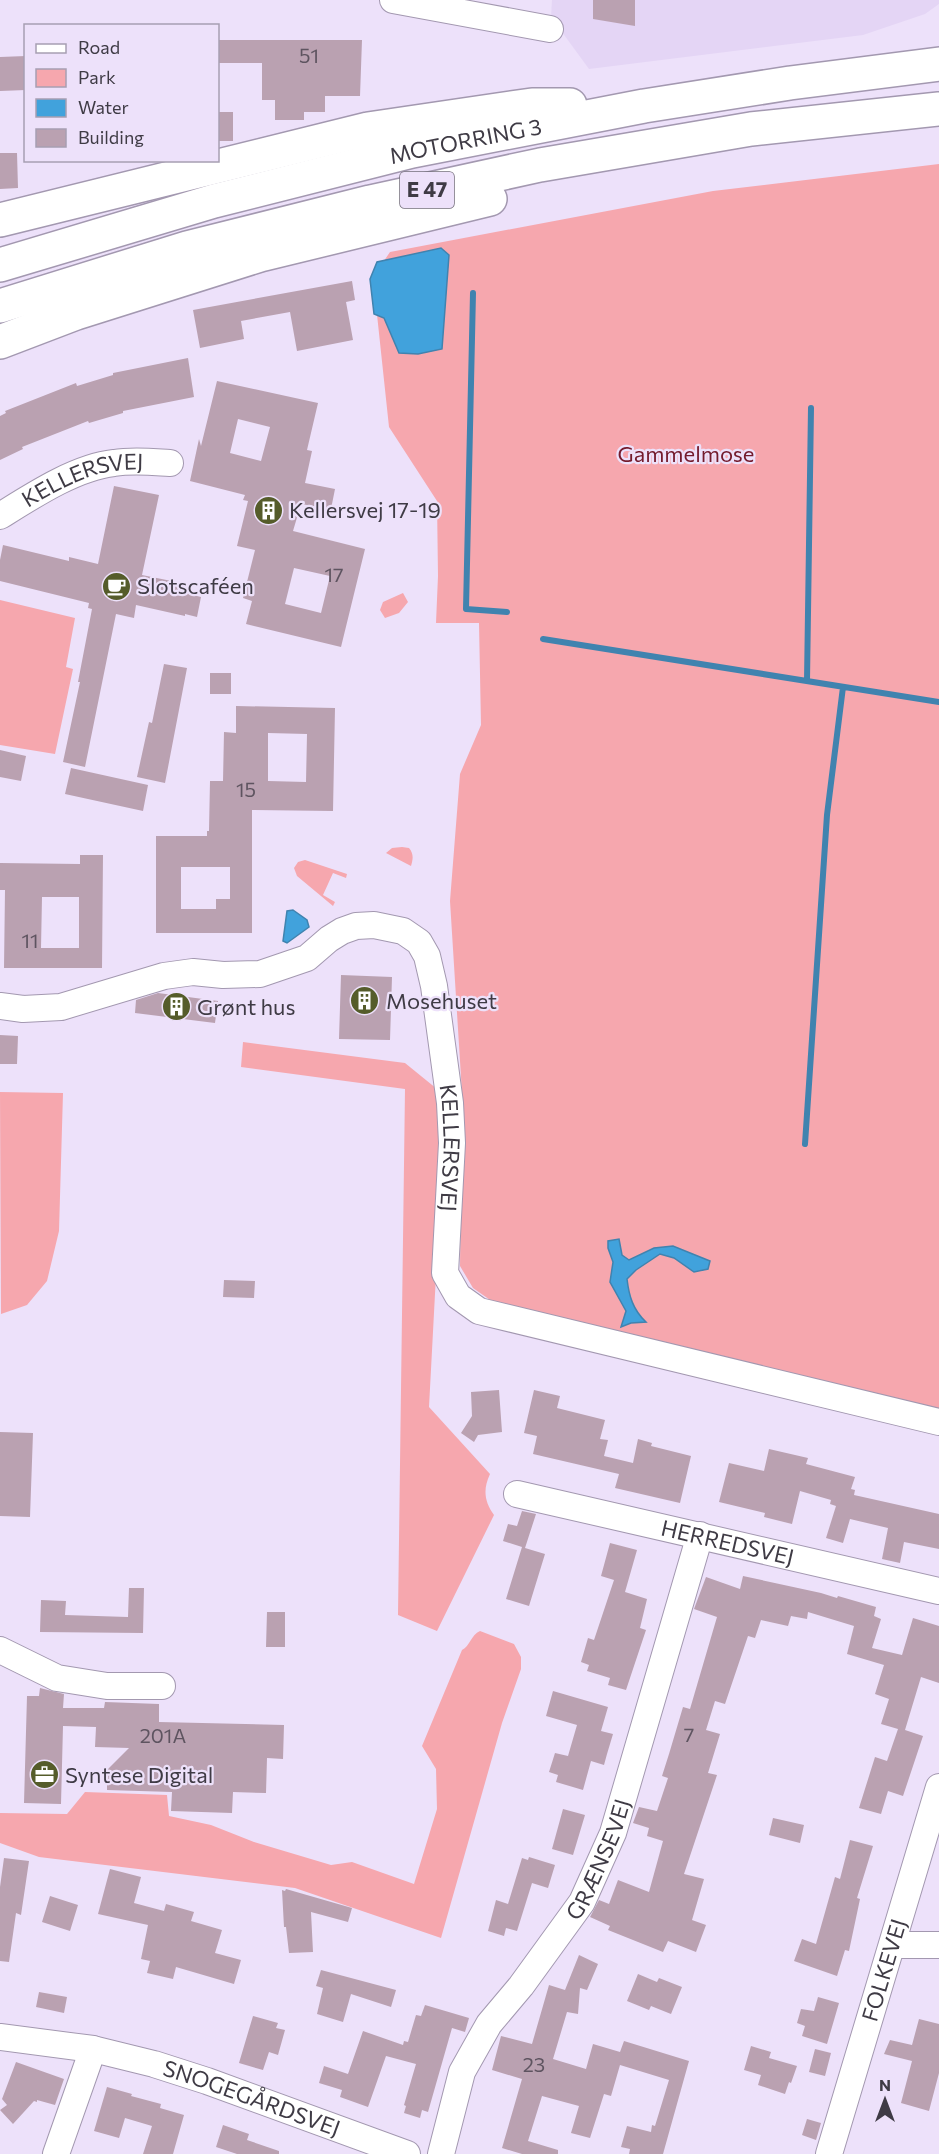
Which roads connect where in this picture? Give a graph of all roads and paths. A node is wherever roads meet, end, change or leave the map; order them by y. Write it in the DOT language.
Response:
graph roads {
  1 [pos="393,0"];
  2 [pos="550,28"];
  3 [pos="939,64"];
  4 [pos="644,106"];
  5 [pos="939,109"];
  6 [pos="751,129"];
  7 [pos="0,220"];
  8 [pos="0,265"];
  9 [pos="0,306"];
  10 [pos="0,342"];
  11 [pos="171,463"];
  12 [pos="0,516"];
  13 [pos="0,1006"];
  14 [pos="939,1422"];
  15 [pos="517,1494"];
  16 [pos="700,1535"];
  17 [pos="939,1591"];
  18 [pos="0,1650"];
  19 [pos="162,1686"];
  20 [pos="939,1787"];
  21 [pos="893,1945"];
  22 [pos="939,1945"];
  23 [pos="0,2037"];
  24 [pos="93,2049"];
  25 [pos="56,2154"];
  26 [pos="407,2154"];
  27 [pos="441,2154"];
  28 [pos="829,2154"];
  1 -- 2 [label="street"];
  3 -- 4 [label="highway, MOTORRING 3 / E 47"];
  4 -- 7 [label="highway"];
  4 -- 8 [label="highway, MOTORRING 3 / E 47"];
  5 -- 6 [label="highway, MOTORRING 3 / E 47"];
  6 -- 9 [label="highway, MOTORRING 3 / E 47"];
  6 -- 10 [label="highway"];
  11 -- 12 [label="street, KELLERSVEJ"];
  13 -- 14 [label="street, KELLERSVEJ"];
  15 -- 16 [label="street, HERREDSVEJ"];
  16 -- 17 [label="street, HERREDSVEJ"];
  16 -- 27 [label="street, GRÆNSEVEJ"];
  18 -- 19 [label="street"];
  20 -- 21 [label="street, FOLKEVEJ"];
  21 -- 22 [label="street"];
  21 -- 28 [label="street, FOLKEVEJ"];
  23 -- 24 [label="street, SNOGEGÅRDSVEJ"];
  24 -- 25 [label="street"];
  24 -- 26 [label="street, SNOGEGÅRDSVEJ"];
}
